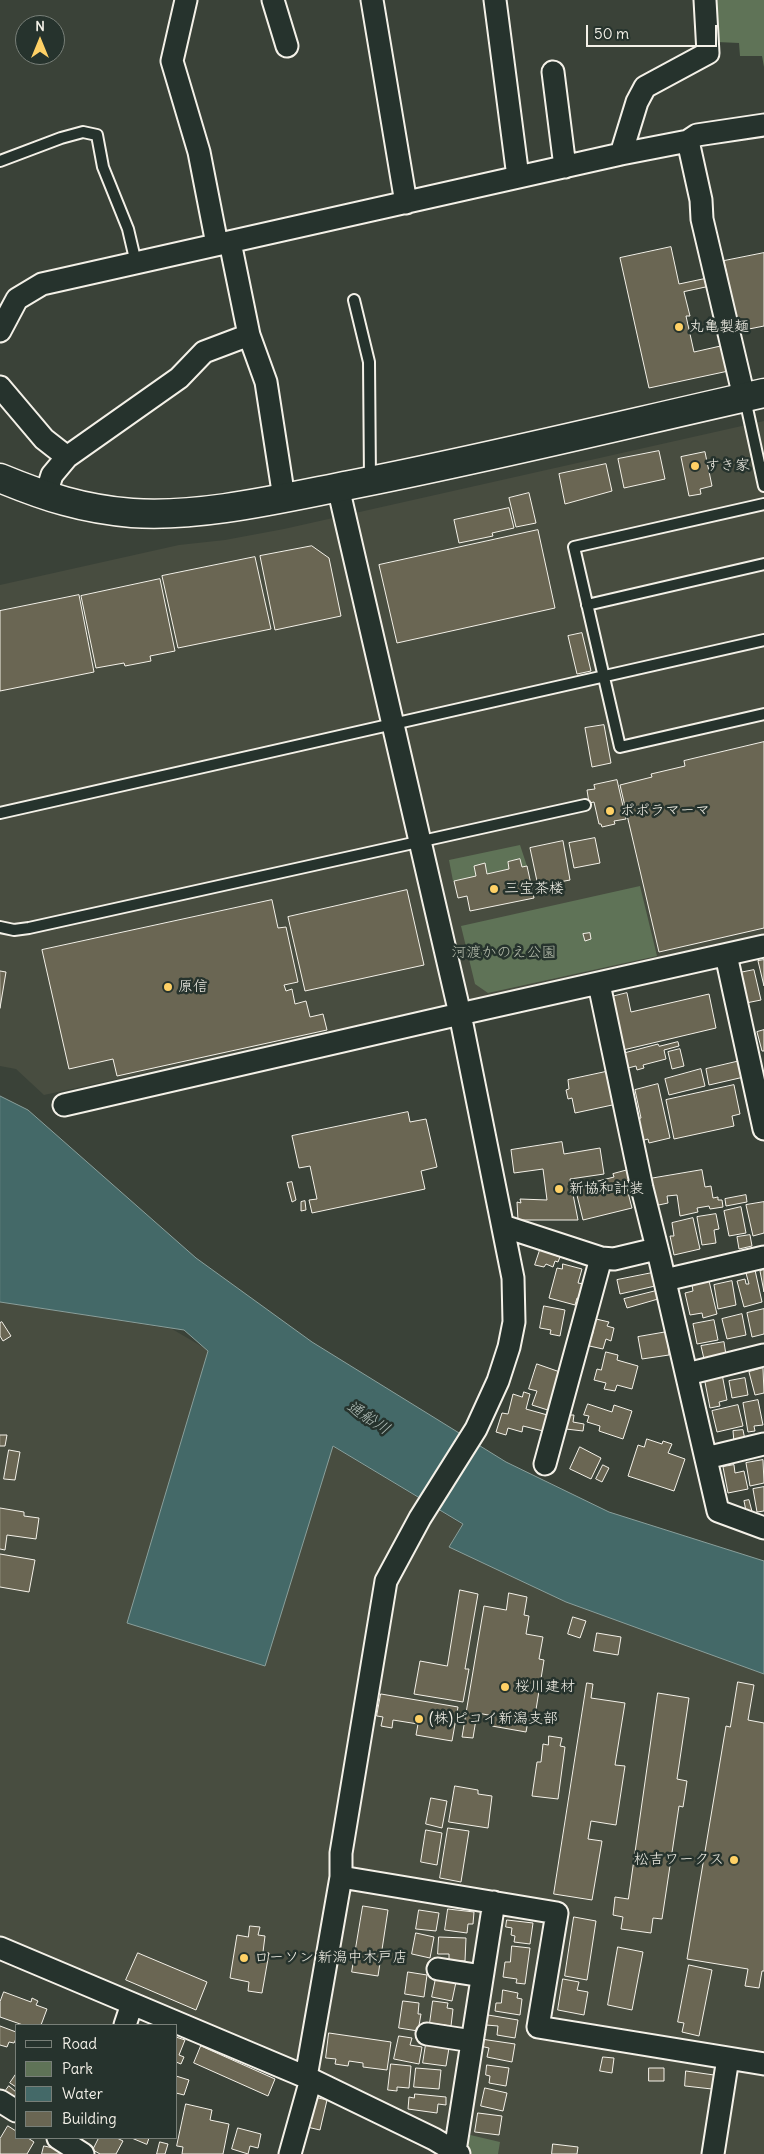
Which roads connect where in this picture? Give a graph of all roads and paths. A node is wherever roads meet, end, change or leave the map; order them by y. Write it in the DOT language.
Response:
graph roads {
  1 [pos="186,0"];
  2 [pos="273,0"];
  3 [pos="372,0"];
  4 [pos="495,0"];
  5 [pos="705,0"];
  6 [pos="287,46"];
  7 [pos="553,72"];
  8 [pos="764,125"];
  9 [pos="688,142"];
  10 [pos="621,154"];
  11 [pos="0,161"];
  12 [pos="565,167"];
  13 [pos="518,178"];
  14 [pos="406,203"];
  15 [pos="224,243"];
  16 [pos="136,263"];
  17 [pos="9,297"];
  18 [pos="354,300"];
  19 [pos="0,331"];
  20 [pos="249,335"];
  21 [pos="0,386"];
  22 [pos="754,395"];
  23 [pos="67,457"];
  24 [pos="0,478"];
  25 [pos="370,481"];
  26 [pos="764,486"];
  27 [pos="338,487"];
  28 [pos="45,497"];
  29 [pos="284,498"];
  30 [pos="764,504"];
  31 [pos="764,564"];
  32 [pos="587,605"];
  33 [pos="764,640"];
  34 [pos="604,676"];
  35 [pos="764,714"];
  36 [pos="393,724"];
  37 [pos="585,805"];
  38 [pos="0,813"];
  39 [pos="420,841"];
  40 [pos="0,928"];
  41 [pos="764,946"];
  42 [pos="726,955"];
  43 [pos="599,984"];
  44 [pos="460,1014"];
  45 [pos="64,1105"];
  46 [pos="764,1129"];
  47 [pos="503,1226"];
  48 [pos="656,1249"];
  49 [pos="764,1257"];
  50 [pos="601,1258"];
  51 [pos="665,1280"];
  52 [pos="764,1355"];
  53 [pos="687,1374"];
  54 [pos="764,1444"];
  55 [pos="706,1458"];
  56 [pos="545,1464"];
  57 [pos="764,1528"];
  58 [pos="340,1877"];
  59 [pos="494,1902"];
  60 [pos="0,1948"];
  61 [pos="438,1969"];
  62 [pos="482,1976"];
  63 [pos="132,2004"];
  64 [pos="125,2024"];
  65 [pos="427,2034"];
  66 [pos="472,2040"];
  67 [pos="728,2058"];
  68 [pos="764,2064"];
  69 [pos="309,2078"];
  70 [pos="0,2101"];
  71 [pos="15,2110"];
  72 [pos="60,2139"];
  73 [pos="89,2139"];
  74 [pos="446,2149"];
  75 [pos="83,2154"];
  76 [pos="290,2154"];
  77 [pos="712,2154"];
  1 -- 15 [label="street"];
  2 -- 6 [label="street"];
  3 -- 14 [label="street"];
  4 -- 13 [label="street"];
  5 -- 10 [label="street"];
  7 -- 12 [label="street"];
  8 -- 9 [label="street"];
  9 -- 10 [label="street"];
  9 -- 22 [label="street"];
  10 -- 12 [label="street"];
  11 -- 16 [label="lane"];
  12 -- 13 [label="street"];
  13 -- 14 [label="street"];
  14 -- 15 [label="street"];
  15 -- 16 [label="street"];
  15 -- 20 [label="street"];
  16 -- 17 [label="street"];
  17 -- 19 [label="street"];
  18 -- 25 [label="lane"];
  20 -- 23 [label="street"];
  20 -- 29 [label="street"];
  21 -- 23 [label="street"];
  22 -- 25 [label="street"];
  22 -- 26 [label="lane"];
  23 -- 28 [label="street"];
  24 -- 28 [label="street"];
  25 -- 27 [label="street"];
  27 -- 29 [label="street"];
  27 -- 36 [label="street"];
  28 -- 29 [label="street"];
  30 -- 32 [label="lane"];
  31 -- 32 [label="lane"];
  32 -- 34 [label="lane"];
  33 -- 34 [label="lane"];
  34 -- 35 [label="lane"];
  34 -- 36 [label="lane"];
  36 -- 38 [label="lane"];
  36 -- 39 [label="street"];
  37 -- 39 [label="lane"];
  39 -- 40 [label="lane"];
  39 -- 44 [label="street"];
  41 -- 42 [label="street"];
  42 -- 43 [label="street"];
  42 -- 46 [label="street"];
  43 -- 44 [label="street"];
  43 -- 48 [label="street"];
  44 -- 45 [label="street"];
  44 -- 47 [label="street"];
  47 -- 50 [label="street"];
  47 -- 58 [label="street"];
  48 -- 50 [label="street"];
  48 -- 51 [label="street"];
  49 -- 51 [label="street"];
  50 -- 56 [label="street"];
  51 -- 53 [label="street"];
  52 -- 53 [label="street"];
  53 -- 55 [label="street"];
  54 -- 55 [label="street"];
  55 -- 57 [label="street"];
  58 -- 59 [label="street"];
  58 -- 69 [label="street"];
  59 -- 62 [label="street"];
  59 -- 67 [label="street"];
  60 -- 63 [label="street"];
  61 -- 62 [label="street"];
  62 -- 66 [label="street"];
  63 -- 64 [label="street"];
  63 -- 69 [label="street"];
  65 -- 66 [label="street"];
  66 -- 74 [label="street"];
  67 -- 68 [label="street"];
  67 -- 77 [label="street"];
  69 -- 74 [label="street"];
  69 -- 76 [label="street"];
  70 -- 71 [label="street"];
  72 -- 75 [label="street"];
  73 -- 75 [label="street"];
}
